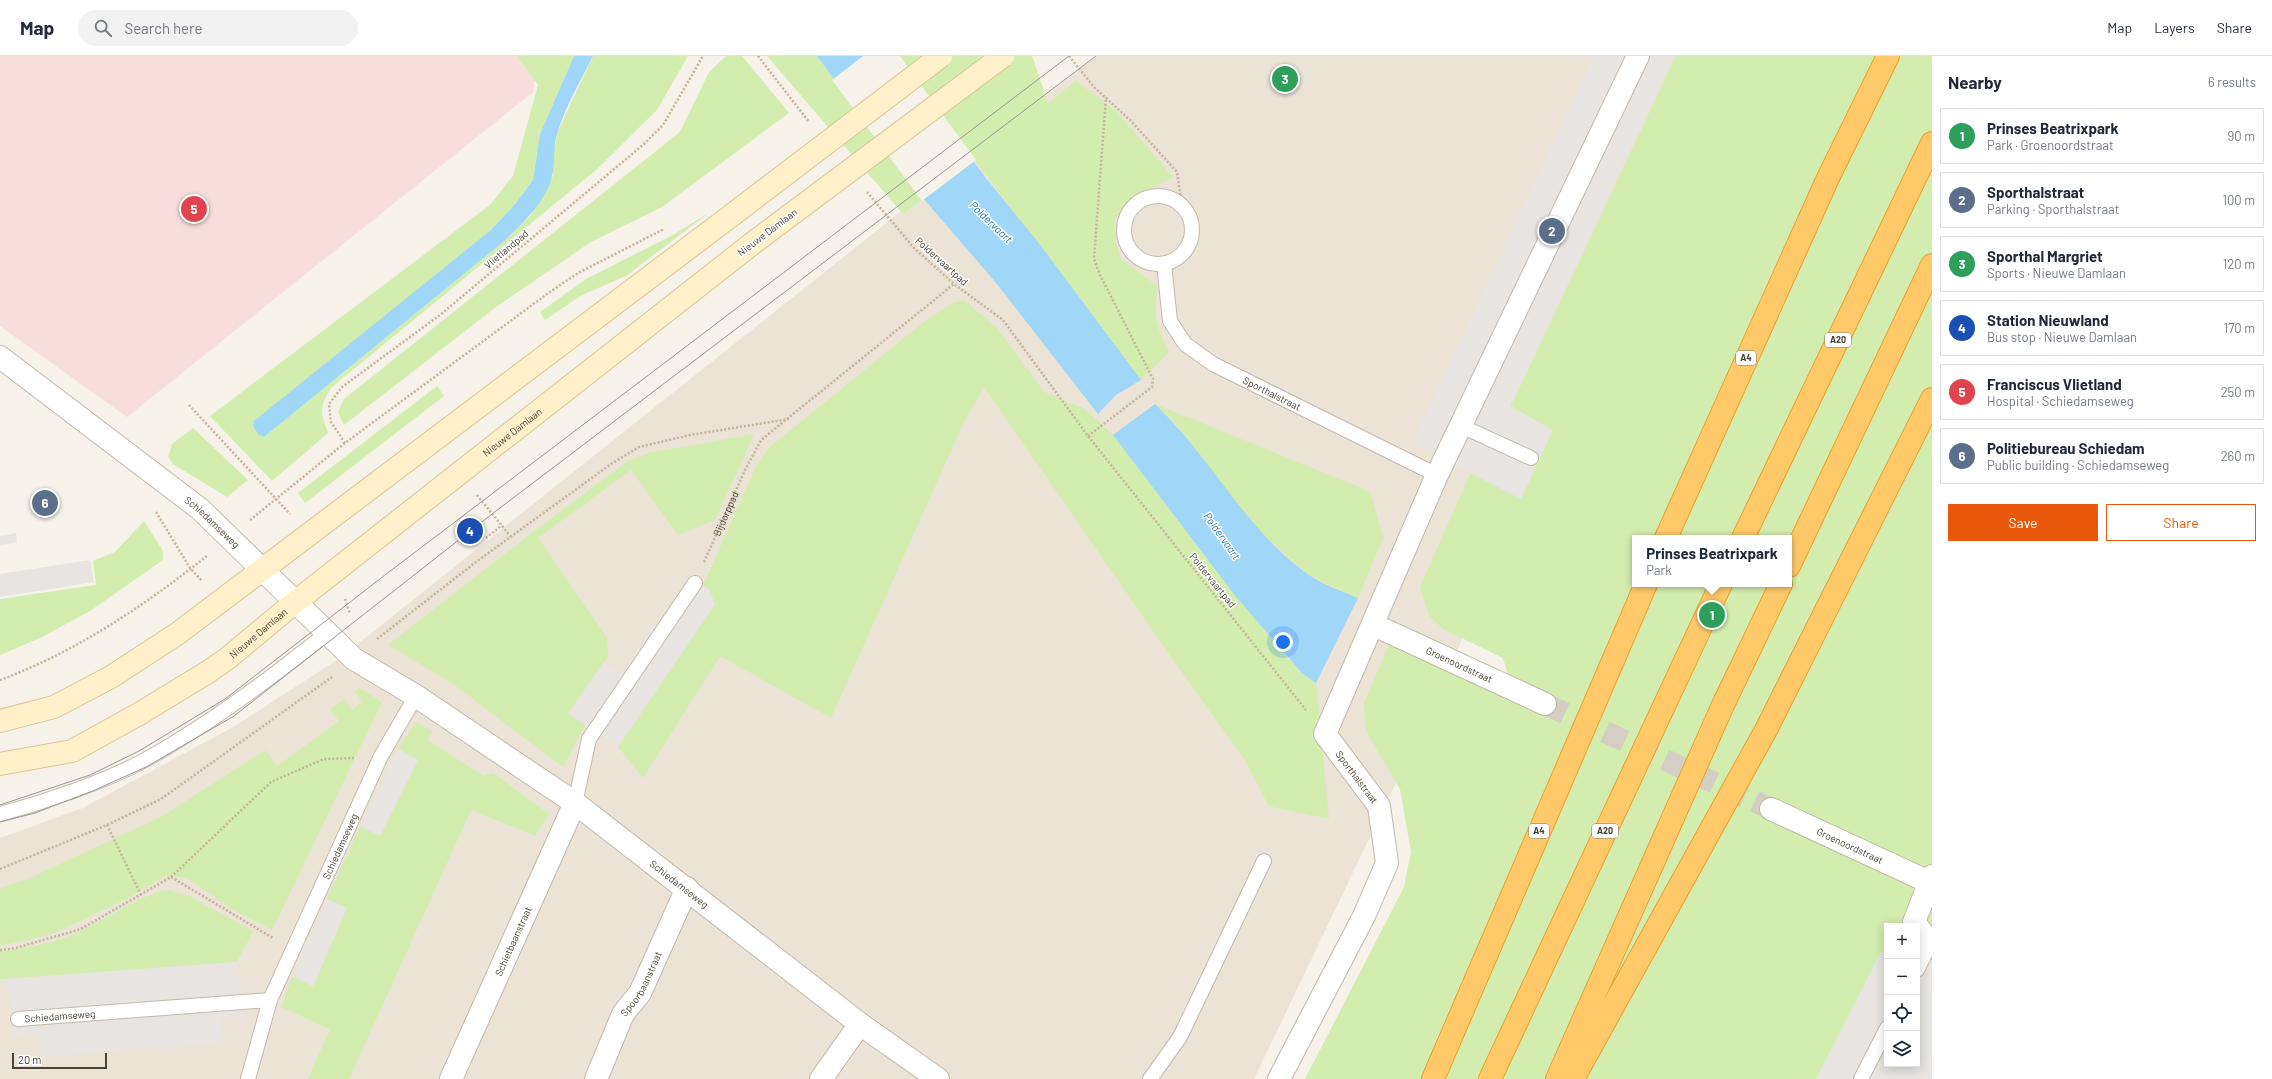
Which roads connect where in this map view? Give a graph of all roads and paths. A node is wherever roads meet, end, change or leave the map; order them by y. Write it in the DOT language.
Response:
graph roads {
  1 [pos="703,56"];
  2 [pos="758,56"];
  3 [pos="941,56"];
  4 [pos="1003,56"];
  5 [pos="1070,56"];
  6 [pos="1638,56"];
  7 [pos="1888,56"];
  8 [pos="1106,98"];
  9 [pos="814,128"];
  10 [pos="1932,143"];
  11 [pos="864,188"];
  12 [pos="1182,206"];
  13 [pos="667,227"];
  14 [pos="1164,264"];
  15 [pos="1932,265"];
  16 [pos="954,284"];
  17 [pos="0,357"];
  18 [pos="1932,399"];
  19 [pos="790,419"];
  20 [pos="1461,426"];
  21 [pos="1088,436"];
  22 [pos="345,443"];
  23 [pos="1531,458"];
  24 [pos="1438,475"];
  25 [pos="475,492"];
  26 [pos="502,525"];
  27 [pos="1667,535"];
  28 [pos="1744,535"];
  29 [pos="229,537"];
  30 [pos="511,537"];
  31 [pos="486,538"];
  32 [pos="1792,560"];
  33 [pos="262,569"];
  34 [pos="695,583"];
  35 [pos="1645,587"];
  36 [pos="1720,587"];
  37 [pos="1779,587"];
  38 [pos="294,603"];
  39 [pos="1374,625"];
  40 [pos="327,633"];
  41 [pos="354,659"];
  42 [pos="0,680"];
  43 [pos="416,696"];
  44 [pos="1545,704"];
  45 [pos="0,721"];
  46 [pos="1325,734"];
  47 [pos="381,756"];
  48 [pos="0,764"];
  49 [pos="575,803"];
  50 [pos="1771,809"];
  51 [pos="0,814"];
  52 [pos="107,825"];
  53 [pos="1264,862"];
  54 [pos="0,869"];
  55 [pos="172,877"];
  56 [pos="1931,879"];
  57 [pos="687,888"];
  58 [pos="141,895"];
  59 [pos="1915,923"];
  60 [pos="1920,930"];
  61 [pos="1931,945"];
  62 [pos="0,950"];
  63 [pos="292,950"];
  64 [pos="1920,965"];
  65 [pos="270,1000"];
  66 [pos="18,1019"];
  67 [pos="860,1024"];
  68 [pos="1885,1031"];
  69 [pos="248,1079"];
  70 [pos="451,1079"];
  71 [pos="596,1079"];
  72 [pos="821,1079"];
  73 [pos="938,1079"];
  74 [pos="1150,1079"];
  75 [pos="1279,1079"];
  76 [pos="1433,1079"];
  77 [pos="1490,1079"];
  78 [pos="1557,1079"];
  79 [pos="1574,1079"];
  80 [pos="1861,1079"];
  1 -- 22 [label="path, Vlietlandpad"];
  2 -- 9 [label="path"];
  3 -- 33 [label="main road, bridge"];
  4 -- 38 [label="main road, Nieuwe Damlaan, bridge"];
  5 -- 8 [label="path"];
  6 -- 20 [label="street"];
  7 -- 27 [label="highway, A4"];
  8 -- 12 [label="path"];
  8 -- 21 [label="path"];
  10 -- 28 [label="highway, A20"];
  11 -- 16 [label="path, Poldervaartpad"];
  12 -- 14 [label="lane"];
  12 -- 14 [label="lane"];
  13 -- 22 [label="path"];
  14 -- 24 [label="lane, Sporthalstraat"];
  15 -- 32 [label="highway"];
  16 -- 19 [label="path, Bijdorppad"];
  16 -- 21 [label="path, Poldervaartpad"];
  17 -- 29 [label="street, Schiedamseweg"];
  18 -- 79 [label="highway"];
  19 -- 30 [label="path"];
  19 -- 34 [label="path, Bijdorppad"];
  20 -- 23 [label="lane"];
  20 -- 24 [label="street"];
  21 -- 46 [label="path, Poldervaartpad"];
  22 -- 29 [label="path"];
  24 -- 39 [label="street"];
  25 -- 26 [label="path"];
  26 -- 30 [label="path"];
  26 -- 31 [label="path"];
  29 -- 33 [label="street, Schiedamseweg"];
  29 -- 42 [label="path"];
  30 -- 41 [label="path"];
  33 -- 38 [label="street, Schiedamseweg"];
  33 -- 45 [label="main road"];
  34 -- 49 [label="lane"];
  35 -- 76 [label="highway, A4"];
  36 -- 77 [label="highway, A20"];
  37 -- 78 [label="highway"];
  38 -- 40 [label="street, Schiedamseweg"];
  38 -- 48 [label="main road, Nieuwe Damlaan"];
  39 -- 44 [label="street, Groenoordstraat"];
  39 -- 46 [label="street"];
  40 -- 41 [label="street, Schiedamseweg"];
  40 -- 51 [label="lane"];
  41 -- 43 [label="street, Schiedamseweg"];
  41 -- 52 [label="path"];
  43 -- 47 [label="lane, Schiedamseweg"];
  43 -- 49 [label="street, Schiedamseweg"];
  46 -- 75 [label="street, Sporthalstraat"];
  47 -- 55 [label="path"];
  47 -- 63 [label="lane, Schiedamseweg"];
  49 -- 57 [label="street, Schiedamseweg"];
  49 -- 70 [label="street, Schietbaanstraat"];
  50 -- 56 [label="street, Groenoordstraat"];
  52 -- 54 [label="path"];
  52 -- 58 [label="path"];
  53 -- 74 [label="lane"];
  55 -- 58 [label="path"];
  55 -- 63 [label="path"];
  56 -- 59 [label="street, Groenoordstraat"];
  57 -- 67 [label="street, Schiedamseweg"];
  57 -- 71 [label="street, Spoorbaanstraat"];
  58 -- 62 [label="path"];
  60 -- 61 [label="street, Groenoordstraat"];
  61 -- 64 [label="lane"];
  63 -- 65 [label="lane, Schiedamseweg"];
  65 -- 66 [label="lane, Schiedamseweg"];
  65 -- 69 [label="lane, Schiedamseweg"];
  67 -- 72 [label="street"];
  67 -- 73 [label="street, Schiedamseweg"];
  68 -- 80 [label="lane"];
}
